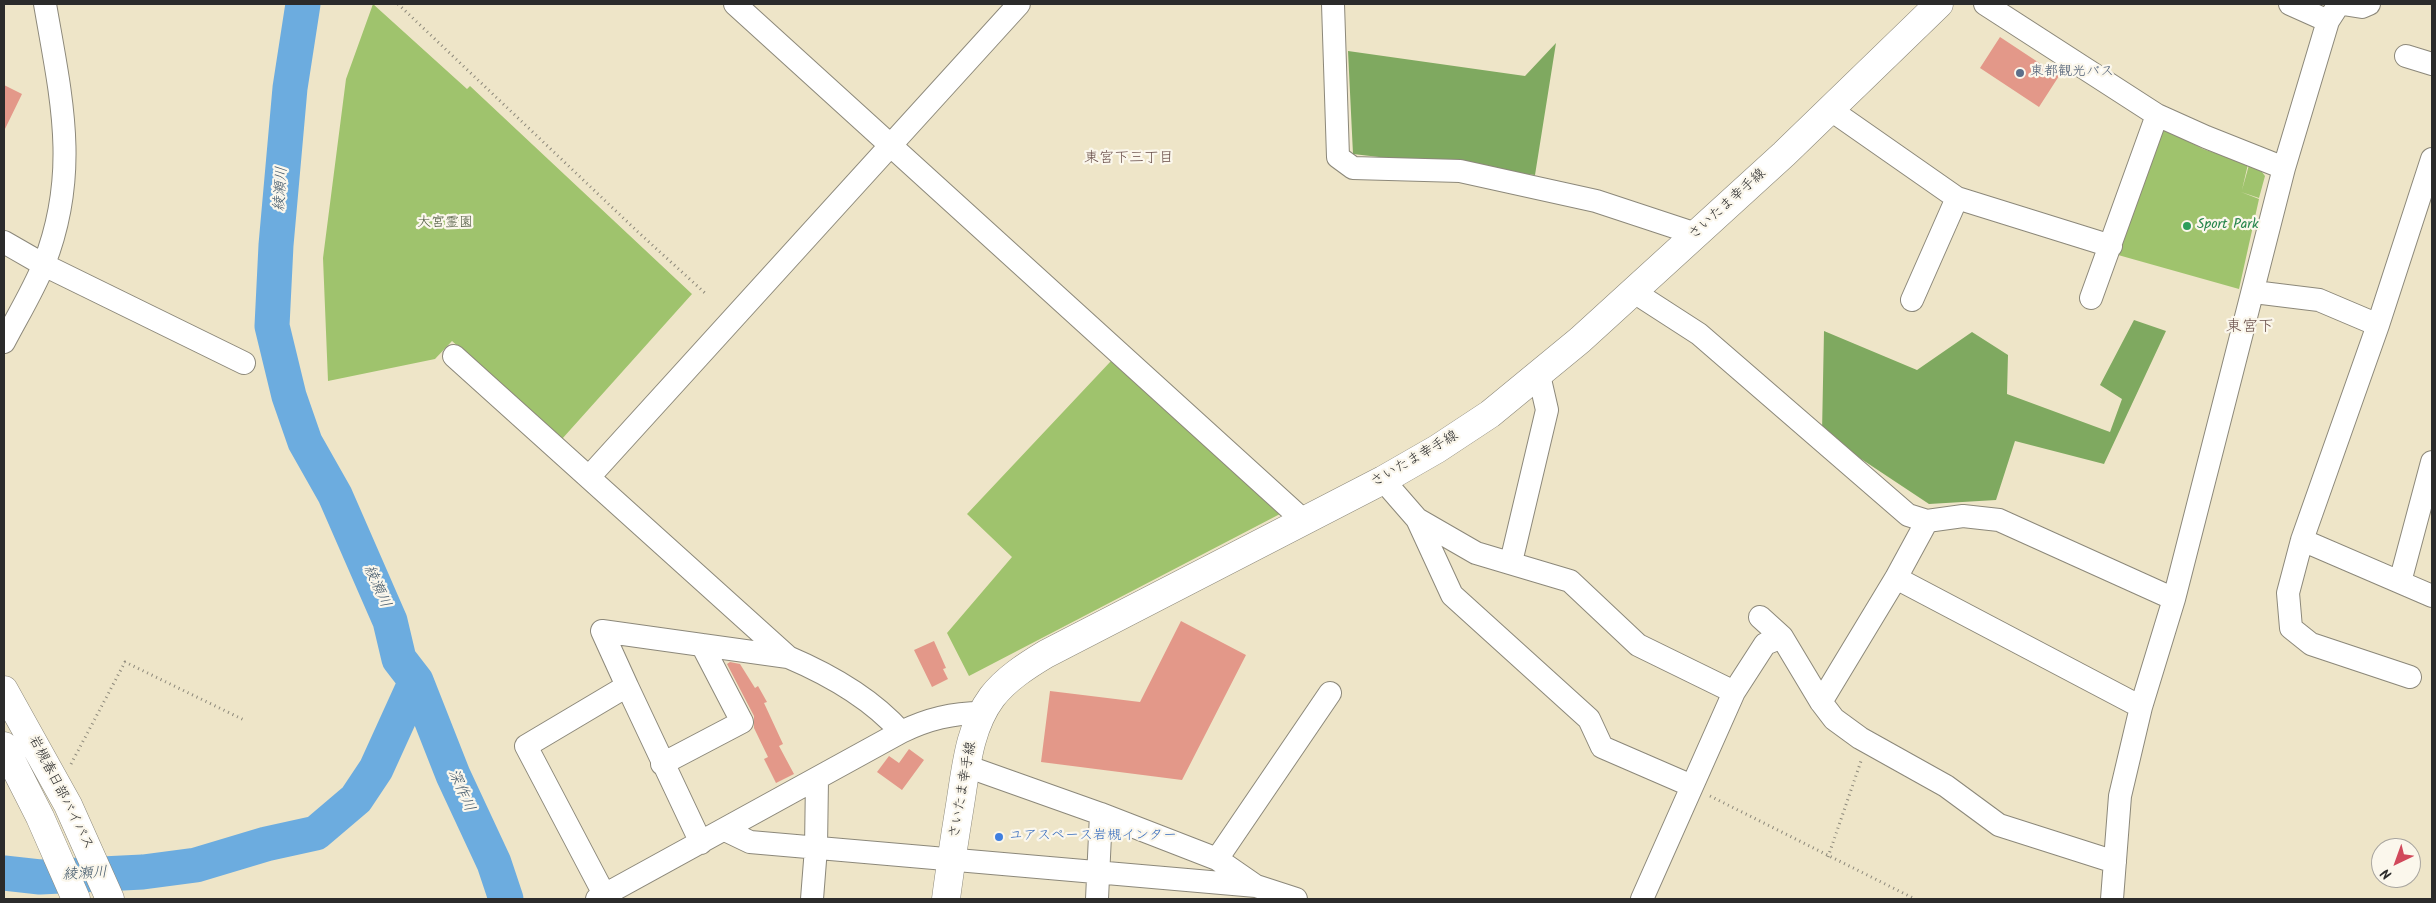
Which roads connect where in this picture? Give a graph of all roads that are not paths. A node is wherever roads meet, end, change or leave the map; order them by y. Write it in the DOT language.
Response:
graph roads {
  1 [pos="46,4"];
  2 [pos="735,4"];
  3 [pos="1020,4"];
  4 [pos="1333,4"];
  5 [pos="1939,4"];
  6 [pos="1985,4"];
  7 [pos="2290,4"];
  8 [pos="2369,4"];
  9 [pos="2337,10"];
  10 [pos="2406,56"];
  11 [pos="2432,64"];
  12 [pos="1830,110"];
  13 [pos="2157,115"];
  14 [pos="890,144"];
  15 [pos="2432,159"];
  16 [pos="2284,168"];
  17 [pos="1957,198"];
  18 [pos="2425,212"];
  19 [pos="1696,234"];
  20 [pos="4,242"];
  21 [pos="2111,246"];
  22 [pos="44,265"];
  23 [pos="1634,292"];
  24 [pos="2254,292"];
  25 [pos="2091,298"];
  26 [pos="1912,300"];
  27 [pos="2378,325"];
  28 [pos="4,342"];
  29 [pos="454,356"];
  30 [pos="244,363"];
  31 [pos="1539,375"];
  32 [pos="2432,462"];
  33 [pos="589,477"];
  34 [pos="1383,480"];
  35 [pos="1417,519"];
  36 [pos="1304,520"];
  37 [pos="1927,521"];
  38 [pos="2302,540"];
  39 [pos="1511,562"];
  40 [pos="1896,578"];
  41 [pos="2400,582"];
  42 [pos="2432,596"];
  43 [pos="2174,599"];
  44 [pos="1760,616"];
  45 [pos="1782,637"];
  46 [pos="702,645"];
  47 [pos="788,657"];
  48 [pos="2410,677"];
  49 [pos="627,686"];
  50 [pos="4,690"];
  51 [pos="1330,692"];
  52 [pos="1734,692"];
  53 [pos="1820,702"];
  54 [pos="2141,707"];
  55 [pos="982,713"];
  56 [pos="901,732"];
  57 [pos="4,746"];
  58 [pos="662,764"];
  59 [pos="966,766"];
  60 [pos="817,779"];
  61 [pos="1692,786"];
  62 [pos="1101,814"];
  63 [pos="726,830"];
  64 [pos="701,843"];
  65 [pos="816,848"];
  66 [pos="952,859"];
  67 [pos="1217,859"];
  68 [pos="2115,862"];
  69 [pos="1097,870"];
  70 [pos="1256,886"];
  71 [pos="601,898"];
  72 [pos="76,899"];
  73 [pos="110,899"];
  74 [pos="812,899"];
  75 [pos="946,899"];
  76 [pos="1096,899"];
  77 [pos="1292,899"];
  78 [pos="1642,899"];
  79 [pos="2112,899"];
  1 -- 22 [label="street"];
  2 -- 14 [label="street"];
  3 -- 14 [label="street"];
  4 -- 19 [label="street"];
  5 -- 12 [label="main road, さいたま幸手線"];
  6 -- 13 [label="street"];
  7 -- 9 [label="street"];
  8 -- 9 [label="street"];
  9 -- 16 [label="street"];
  10 -- 11 [label="street"];
  12 -- 17 [label="street"];
  12 -- 19 [label="main road, さいたま幸手線"];
  13 -- 16 [label="street"];
  13 -- 21 [label="street"];
  14 -- 33 [label="street"];
  14 -- 36 [label="street"];
  15 -- 18 [label="street"];
  16 -- 24 [label="street"];
  17 -- 21 [label="street"];
  17 -- 26 [label="street"];
  18 -- 27 [label="street"];
  19 -- 23 [label="main road, さいたま幸手線"];
  20 -- 22 [label="street"];
  21 -- 25 [label="street"];
  22 -- 28 [label="street"];
  22 -- 30 [label="street"];
  23 -- 31 [label="main road, さいたま幸手線"];
  23 -- 37 [label="street"];
  24 -- 27 [label="street"];
  24 -- 43 [label="street"];
  27 -- 38 [label="street"];
  29 -- 33 [label="street"];
  31 -- 34 [label="main road, さいたま幸手線"];
  31 -- 39 [label="street"];
  32 -- 41 [label="street"];
  33 -- 47 [label="street"];
  34 -- 35 [label="street"];
  34 -- 36 [label="main road, さいたま幸手線"];
  35 -- 39 [label="street"];
  35 -- 61 [label="street"];
  36 -- 55 [label="main road, さいたま幸手線"];
  37 -- 40 [label="street"];
  37 -- 43 [label="street"];
  38 -- 41 [label="street"];
  38 -- 48 [label="street"];
  39 -- 52 [label="street"];
  40 -- 53 [label="street"];
  40 -- 54 [label="street"];
  41 -- 42 [label="street"];
  43 -- 54 [label="street"];
  44 -- 45 [label="street"];
  45 -- 52 [label="street"];
  45 -- 53 [label="street"];
  46 -- 47 [label="street"];
  46 -- 49 [label="street"];
  46 -- 58 [label="street"];
  47 -- 56 [label="street"];
  49 -- 58 [label="street"];
  49 -- 71 [label="street"];
  50 -- 73 [label="main road, 岩槻春日部バイパス"];
  51 -- 67 [label="street"];
  52 -- 61 [label="street"];
  53 -- 68 [label="street"];
  54 -- 68 [label="street"];
  55 -- 56 [label="street"];
  55 -- 59 [label="main road, さいたま幸手線"];
  56 -- 60 [label="street"];
  57 -- 72 [label="main road, 岩槻春日部バイパス"];
  58 -- 64 [label="street"];
  59 -- 62 [label="street"];
  59 -- 66 [label="main road, さいたま幸手線"];
  60 -- 63 [label="street"];
  60 -- 65 [label="street"];
  61 -- 78 [label="street"];
  62 -- 67 [label="street"];
  62 -- 69 [label="street"];
  63 -- 64 [label="street"];
  63 -- 65 [label="street"];
  64 -- 71 [label="street"];
  65 -- 66 [label="street"];
  65 -- 74 [label="street"];
  66 -- 69 [label="street"];
  66 -- 75 [label="main road, さいたま幸手線"];
  67 -- 70 [label="street"];
  68 -- 79 [label="street"];
  69 -- 70 [label="street"];
  69 -- 76 [label="street"];
  70 -- 77 [label="street"];
}
